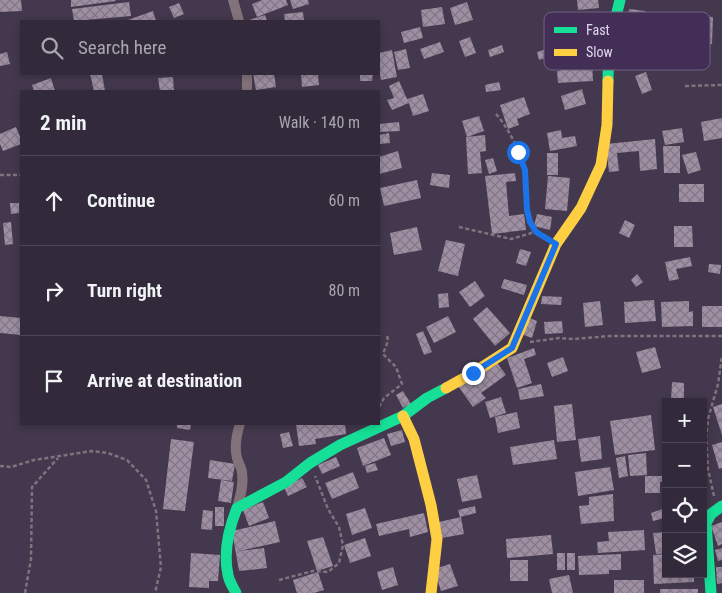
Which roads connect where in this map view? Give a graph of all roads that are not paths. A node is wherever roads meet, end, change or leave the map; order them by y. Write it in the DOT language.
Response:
graph roads {
  1 [pos="233,0"];
  2 [pos="239,20"];
  3 [pos="608,70"];
  4 [pos="247,75"];
  5 [pos="247,90"];
  6 [pos="403,416"];
  7 [pos="240,425"];
  8 [pos="720,506"];
  9 [pos="237,508"];
  10 [pos="236,593"];
  11 [pos="431,593"];
  12 [pos="711,593"];
  1 -- 2 [label="street"];
  3 -- 6 [label="street"];
  4 -- 5 [label="street"];
  6 -- 9 [label="street"];
  6 -- 11 [label="street"];
  7 -- 9 [label="street"];
  8 -- 12 [label="street"];
  9 -- 10 [label="street"];
}
